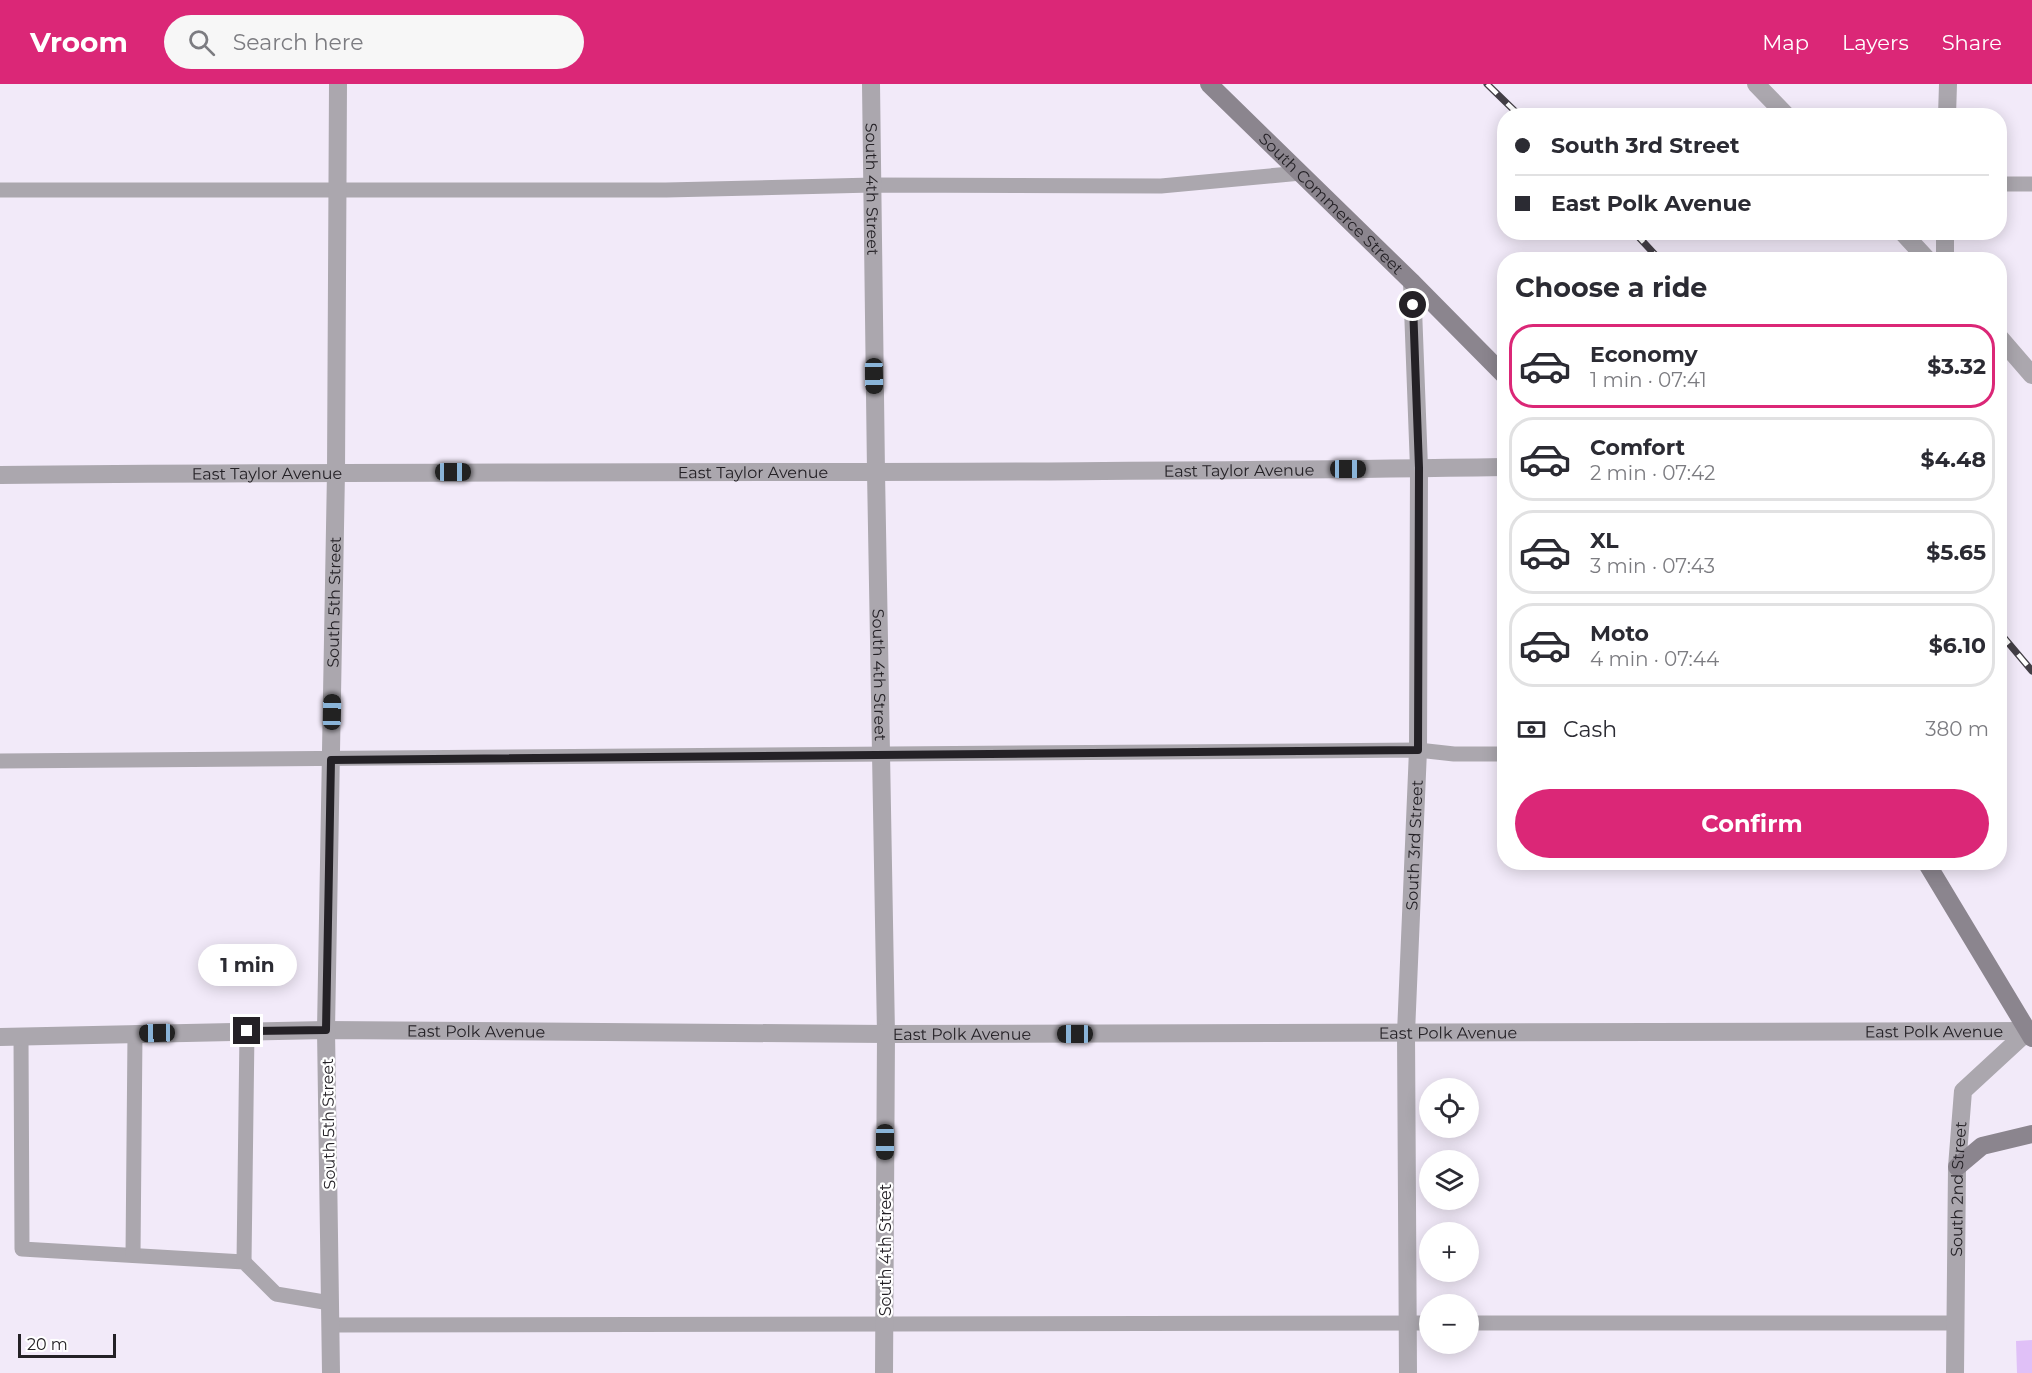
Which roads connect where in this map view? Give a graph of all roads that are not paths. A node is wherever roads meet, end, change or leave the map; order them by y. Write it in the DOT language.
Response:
graph roads {
  1 [pos="338,84"];
  2 [pos="871,84"];
  3 [pos="1209,84"];
  4 [pos="1756,84"];
  5 [pos="1948,84"];
  6 [pos="1779,108"];
  7 [pos="1947,108"];
  8 [pos="1301,173"];
  9 [pos="2007,184"];
  10 [pos="2032,184"];
  11 [pos="873,185"];
  12 [pos="338,189"];
  13 [pos="0,190"];
  14 [pos="1909,240"];
  15 [pos="1921,252"];
  16 [pos="1412,282"];
  17 [pos="2007,346"];
  18 [pos="1497,368"];
  19 [pos="2032,375"];
  20 [pos="1497,467"];
  21 [pos="1419,468"];
  22 [pos="336,472"];
  23 [pos="876,472"];
  24 [pos="0,475"];
  25 [pos="1418,750"];
  26 [pos="1497,754"];
  27 [pos="881,755"];
  28 [pos="331,760"];
  29 [pos="0,761"];
  30 [pos="1931,870"];
  31 [pos="326,1030"];
  32 [pos="247,1031"];
  33 [pos="135,1033"];
  34 [pos="2031,1033"];
  35 [pos="886,1034"];
  36 [pos="1406,1034"];
  37 [pos="0,1037"];
  38 [pos="21,1037"];
  39 [pos="2032,1134"];
  40 [pos="1957,1167"];
  41 [pos="133,1256"];
  42 [pos="244,1262"];
  43 [pos="330,1303"];
  44 [pos="1408,1323"];
  45 [pos="1419,1323"];
  46 [pos="1479,1323"];
  47 [pos="1956,1323"];
  48 [pos="330,1324"];
  49 [pos="884,1324"];
  50 [pos="331,1373"];
  51 [pos="884,1373"];
  52 [pos="1408,1373"];
  53 [pos="1955,1373"];
  1 -- 12 [label="street, South 5th Street"];
  2 -- 11 [label="street, South 4th Street"];
  3 -- 8 [label="main road, South Commerce Street"];
  4 -- 6 [label="street"];
  5 -- 7 [label="street"];
  8 -- 11 [label="lane"];
  8 -- 16 [label="main road, South Commerce Street"];
  9 -- 10 [label="lane"];
  11 -- 12 [label="lane"];
  11 -- 23 [label="street, South 4th Street"];
  12 -- 13 [label="lane"];
  12 -- 22 [label="street, South 5th Street"];
  14 -- 15 [label="street"];
  16 -- 18 [label="main road, South Commerce Street"];
  16 -- 21 [label="street, South 3rd Street"];
  17 -- 19 [label="street"];
  20 -- 21 [label="street, East Taylor Avenue"];
  21 -- 23 [label="street, East Taylor Avenue"];
  21 -- 25 [label="street, South 3rd Street"];
  22 -- 23 [label="street, East Taylor Avenue"];
  22 -- 24 [label="street, East Taylor Avenue"];
  22 -- 28 [label="street, South 5th Street"];
  23 -- 27 [label="street, South 4th Street"];
  25 -- 26 [label="lane"];
  25 -- 27 [label="lane"];
  25 -- 36 [label="street, South 3rd Street"];
  27 -- 28 [label="lane"];
  27 -- 35 [label="street, South 4th Street"];
  28 -- 29 [label="lane"];
  28 -- 31 [label="street, South 5th Street"];
  30 -- 34 [label="main road"];
  31 -- 32 [label="street, East Polk Avenue"];
  31 -- 35 [label="street, East Polk Avenue"];
  31 -- 43 [label="street, South 5th Street"];
  32 -- 33 [label="street, East Polk Avenue"];
  32 -- 42 [label="lane"];
  33 -- 38 [label="street, East Polk Avenue"];
  33 -- 41 [label="lane"];
  34 -- 36 [label="street, East Polk Avenue"];
  34 -- 40 [label="street, South 2nd Street"];
  35 -- 36 [label="street, East Polk Avenue"];
  35 -- 49 [label="street, South 4th Street"];
  36 -- 44 [label="street, South 3rd Street"];
  37 -- 38 [label="street, East Polk Avenue"];
  38 -- 41 [label="lane"];
  39 -- 40 [label="main road"];
  40 -- 47 [label="street, South 2nd Street"];
  41 -- 42 [label="lane"];
  42 -- 43 [label="lane"];
  43 -- 48 [label="street, South 5th Street"];
  44 -- 45 [label="lane"];
  44 -- 49 [label="lane"];
  44 -- 52 [label="street, South 3rd Street"];
  46 -- 47 [label="lane"];
  47 -- 53 [label="street, South 2nd Street"];
  48 -- 49 [label="lane"];
  48 -- 50 [label="street, South 5th Street"];
  49 -- 51 [label="street, South 4th Street"];
}
